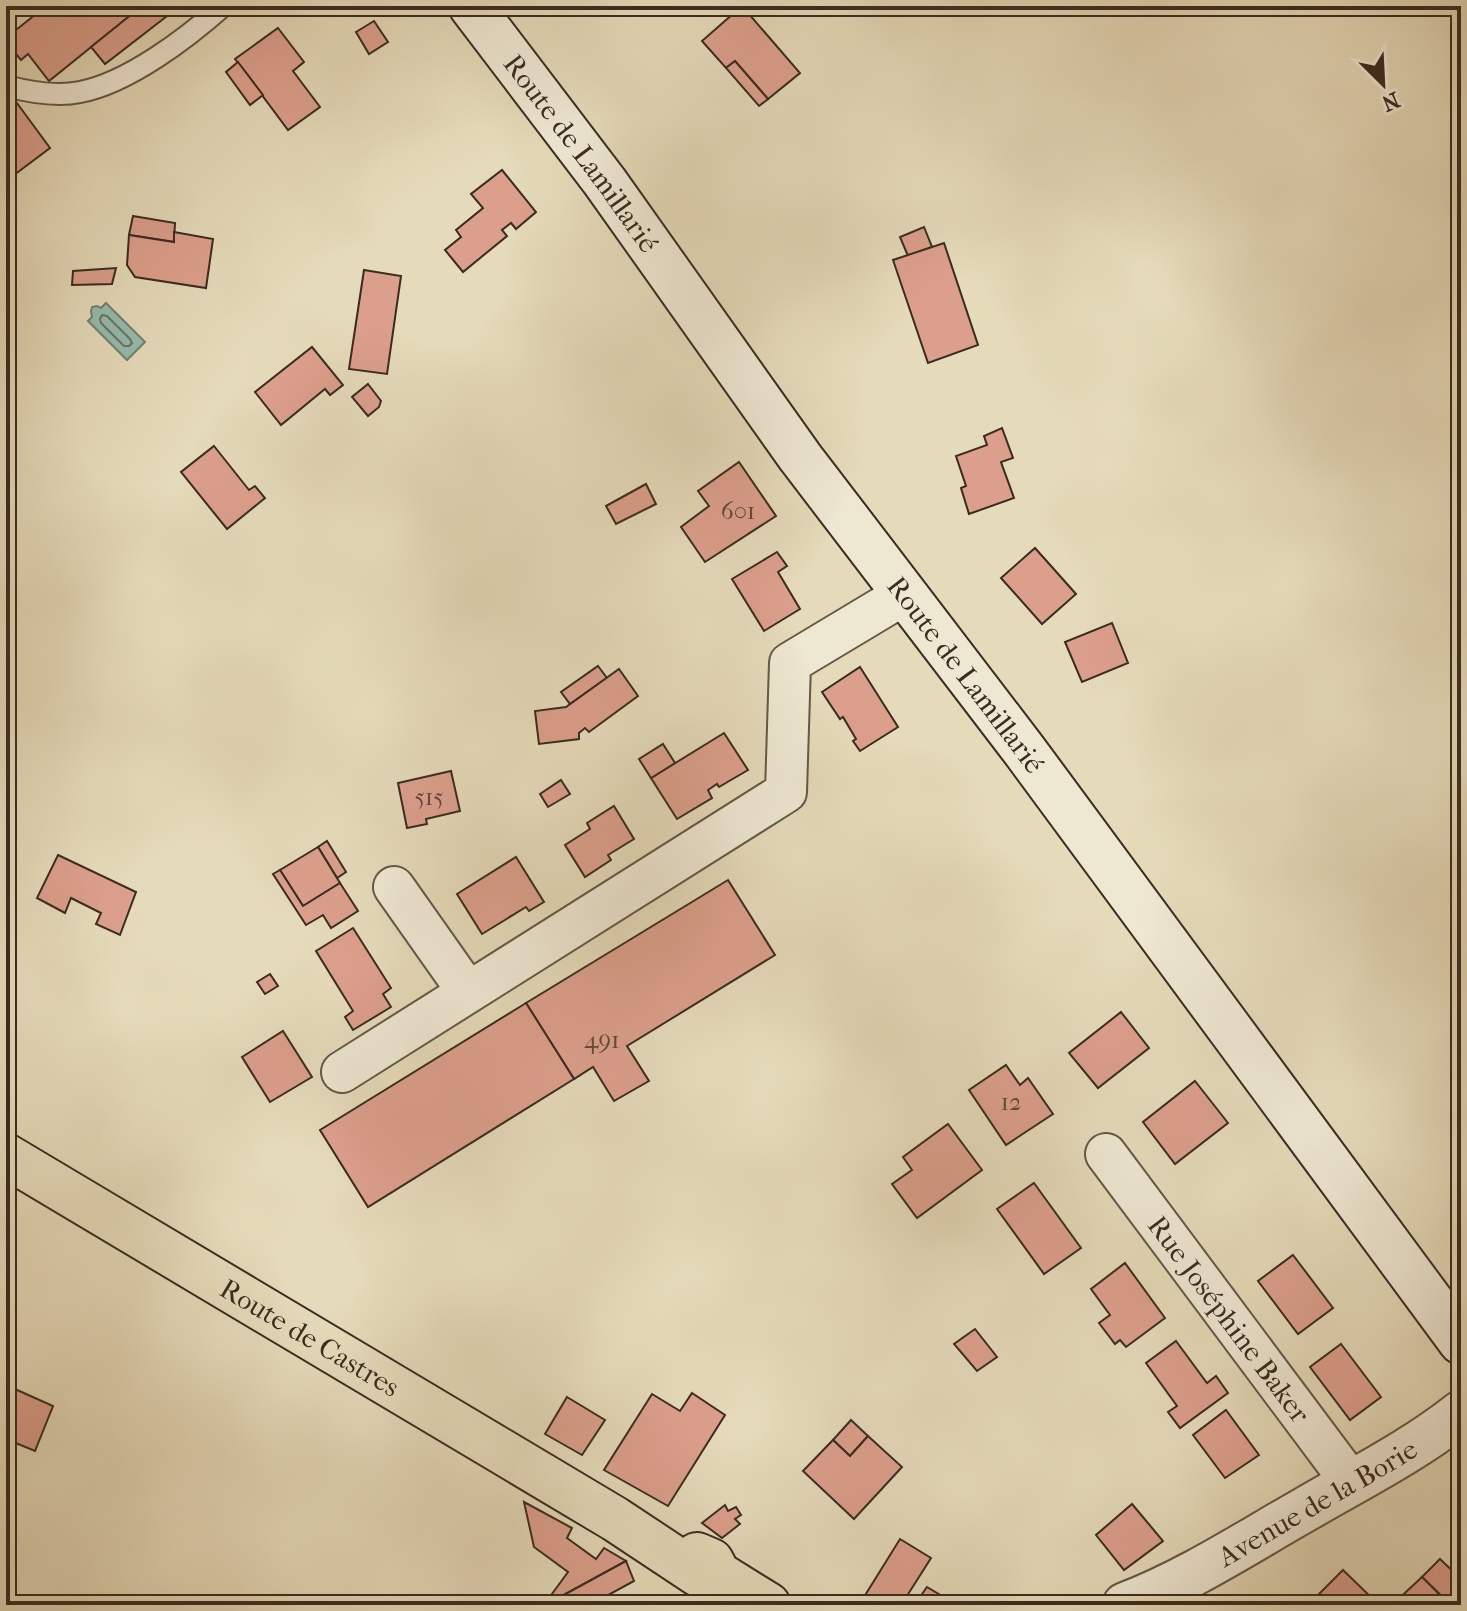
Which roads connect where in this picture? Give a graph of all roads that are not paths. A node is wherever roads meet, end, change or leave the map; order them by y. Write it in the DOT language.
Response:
graph roads {
  1 [pos="223,6"];
  2 [pos="471,6"];
  3 [pos="6,86"];
  4 [pos="905,594"];
  5 [pos="394,887"];
  6 [pos="468,992"];
  7 [pos="342,1072"];
  8 [pos="1106,1154"];
  9 [pos="6,1156"];
  10 [pos="1461,1342"];
  11 [pos="1461,1413"];
  12 [pos="1351,1482"];
  13 [pos="768,1605"];
  14 [pos="1125,1605"];
  1 -- 3 [label="lane"];
  2 -- 4 [label="main road, Route de Lamillarié"];
  4 -- 6 [label="street"];
  4 -- 10 [label="main road, Route de Lamillarié"];
  5 -- 6 [label="street"];
  6 -- 7 [label="street"];
  8 -- 12 [label="street, Rue Joséphine Baker"];
  9 -- 13 [label="main road, Route de Castres"];
  11 -- 12 [label="main road, Avenue de la Borie"];
  12 -- 14 [label="main road, Avenue de la Borie"];
}
